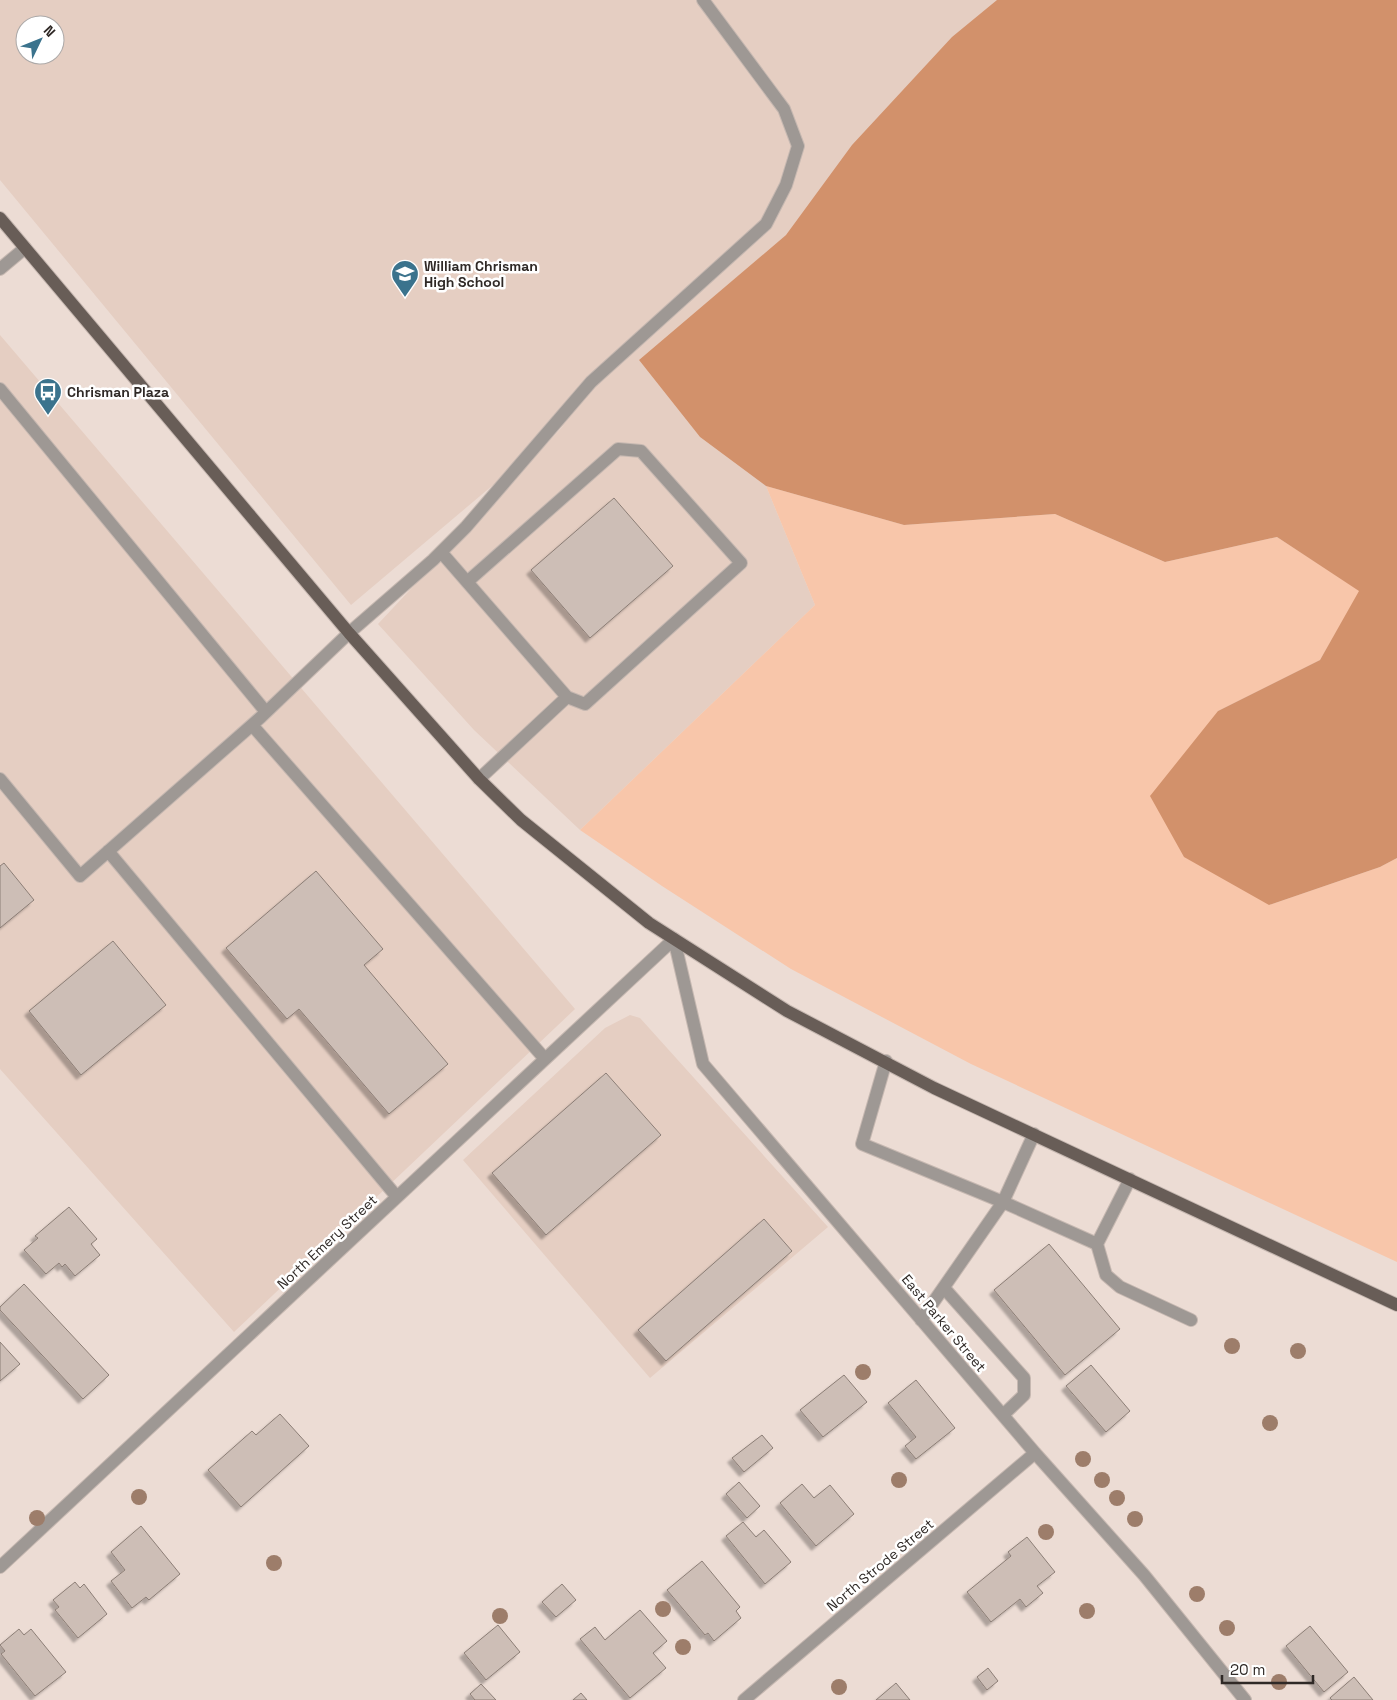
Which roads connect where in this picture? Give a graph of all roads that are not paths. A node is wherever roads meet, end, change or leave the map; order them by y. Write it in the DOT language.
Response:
graph roads {
  1 [pos="703,0"];
  2 [pos="0,218"];
  3 [pos="25,248"];
  4 [pos="0,269"];
  5 [pos="0,389"];
  6 [pos="441,552"];
  7 [pos="467,582"];
  8 [pos="349,633"];
  9 [pos="567,697"];
  10 [pos="266,712"];
  11 [pos="252,725"];
  12 [pos="0,778"];
  13 [pos="479,779"];
  14 [pos="108,851"];
  15 [pos="674,939"];
  16 [pos="545,1059"];
  17 [pos="886,1061"];
  18 [pos="1034,1134"];
  19 [pos="1130,1179"];
  20 [pos="397,1197"];
  21 [pos="1003,1202"];
  22 [pos="1097,1244"];
  23 [pos="944,1288"];
  24 [pos="1397,1305"];
  25 [pos="921,1320"];
  26 [pos="1192,1320"];
  27 [pos="1003,1415"];
  28 [pos="1035,1452"];
  29 [pos="0,1567"];
  30 [pos="744,1700"];
  31 [pos="1245,1700"];
  1 -- 6 [label="street"];
  2 -- 3 [label="main road"];
  3 -- 4 [label="street"];
  3 -- 8 [label="main road"];
  5 -- 10 [label="street"];
  6 -- 7 [label="street"];
  6 -- 8 [label="street"];
  7 -- 9 [label="street"];
  7 -- 9 [label="street"];
  8 -- 10 [label="street"];
  8 -- 13 [label="main road"];
  9 -- 13 [label="street"];
  10 -- 11 [label="street"];
  11 -- 14 [label="street"];
  11 -- 16 [label="street"];
  12 -- 14 [label="street"];
  13 -- 15 [label="main road"];
  14 -- 20 [label="street"];
  15 -- 16 [label="street, North Emery Street"];
  15 -- 17 [label="main road"];
  15 -- 25 [label="street, East Parker Street"];
  16 -- 20 [label="street, North Emery Street"];
  17 -- 18 [label="main road"];
  17 -- 21 [label="street"];
  18 -- 19 [label="main road"];
  18 -- 21 [label="street"];
  19 -- 22 [label="street"];
  19 -- 24 [label="main road"];
  20 -- 29 [label="street, North Emery Street"];
  21 -- 22 [label="street"];
  21 -- 23 [label="street"];
  22 -- 26 [label="street"];
  23 -- 25 [label="street"];
  23 -- 27 [label="street"];
  25 -- 27 [label="street, East Parker Street"];
  27 -- 28 [label="street, East Parker Street"];
  28 -- 30 [label="street, North Strode Street"];
  28 -- 31 [label="street, East Parker Street"];
}
